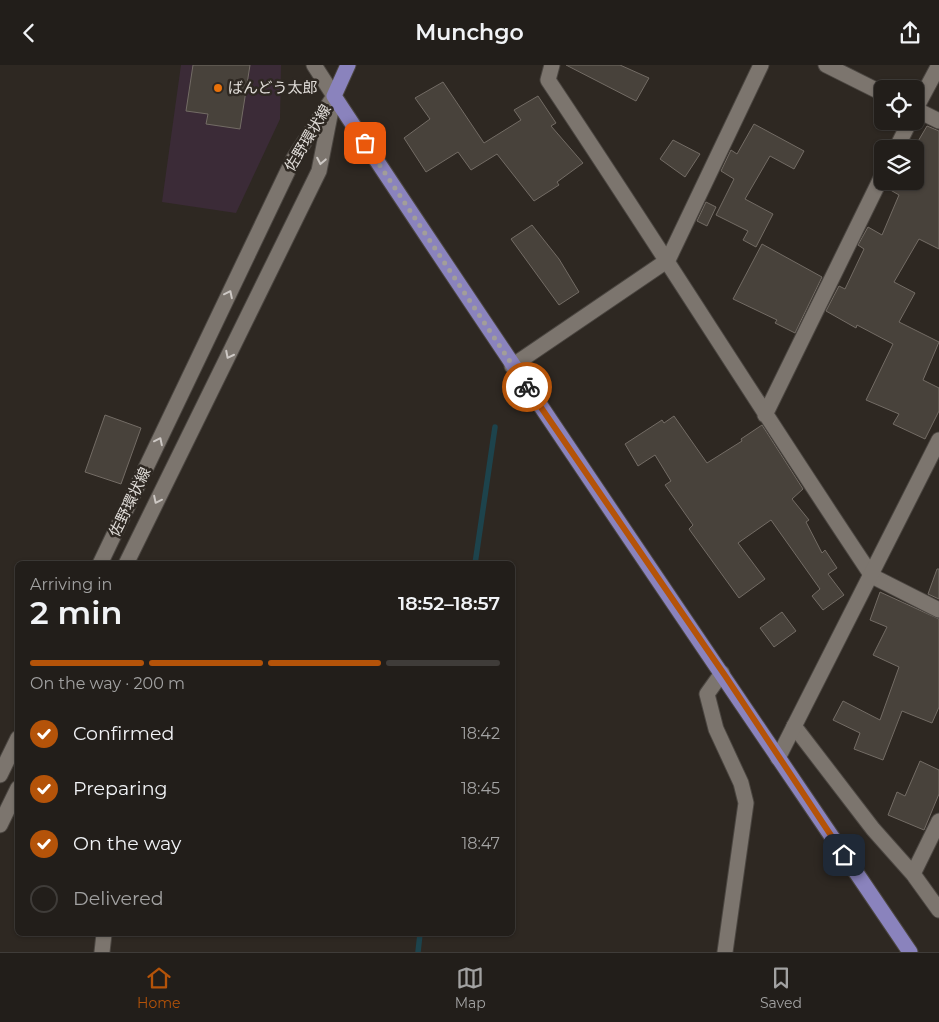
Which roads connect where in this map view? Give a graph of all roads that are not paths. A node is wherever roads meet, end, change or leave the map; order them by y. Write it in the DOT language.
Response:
graph roads {
  1 [pos="314,65"];
  2 [pos="348,65"];
  3 [pos="552,65"];
  4 [pos="761,65"];
  5 [pos="826,65"];
  6 [pos="939,65"];
  7 [pos="874,89"];
  8 [pos="924,93"];
  9 [pos="334,96"];
  10 [pos="924,114"];
  11 [pos="939,121"];
  12 [pos="875,190"];
  13 [pos="668,260"];
  14 [pos="512,367"];
  15 [pos="765,415"];
  16 [pos="939,440"];
  17 [pos="101,561"];
  18 [pos="127,561"];
  19 [pos="870,574"];
  20 [pos="939,610"];
  21 [pos="722,673"];
  22 [pos="794,726"];
  23 [pos="15,744"];
  24 [pos="778,758"];
  25 [pos="0,775"];
  26 [pos="15,794"];
  27 [pos="939,821"];
  28 [pos="0,825"];
  29 [pos="913,873"];
  30 [pos="939,910"];
  31 [pos="104,936"];
  32 [pos="102,952"];
  33 [pos="725,952"];
  34 [pos="910,952"];
  1 -- 9 [label="street"];
  2 -- 9 [label="main road"];
  3 -- 13 [label="street"];
  4 -- 13 [label="street"];
  5 -- 7 [label="street"];
  6 -- 8 [label="street"];
  9 -- 14 [label="main road"];
  17 -- 9 [label="street, 佐野環状線, one-way"];
  9 -- 18 [label="street, 佐野環状線, one-way"];
  10 -- 11 [label="street"];
  12 -- 15 [label="street"];
  13 -- 14 [label="street"];
  13 -- 15 [label="street"];
  14 -- 21 [label="main road"];
  15 -- 19 [label="street"];
  16 -- 19 [label="street"];
  19 -- 20 [label="street"];
  19 -- 22 [label="street"];
  21 -- 24 [label="main road"];
  21 -- 33 [label="street"];
  22 -- 24 [label="street"];
  22 -- 29 [label="street"];
  23 -- 25 [label="street"];
  24 -- 34 [label="main road"];
  26 -- 28 [label="street"];
  27 -- 29 [label="street"];
  29 -- 30 [label="street"];
  31 -- 32 [label="street"];
}
